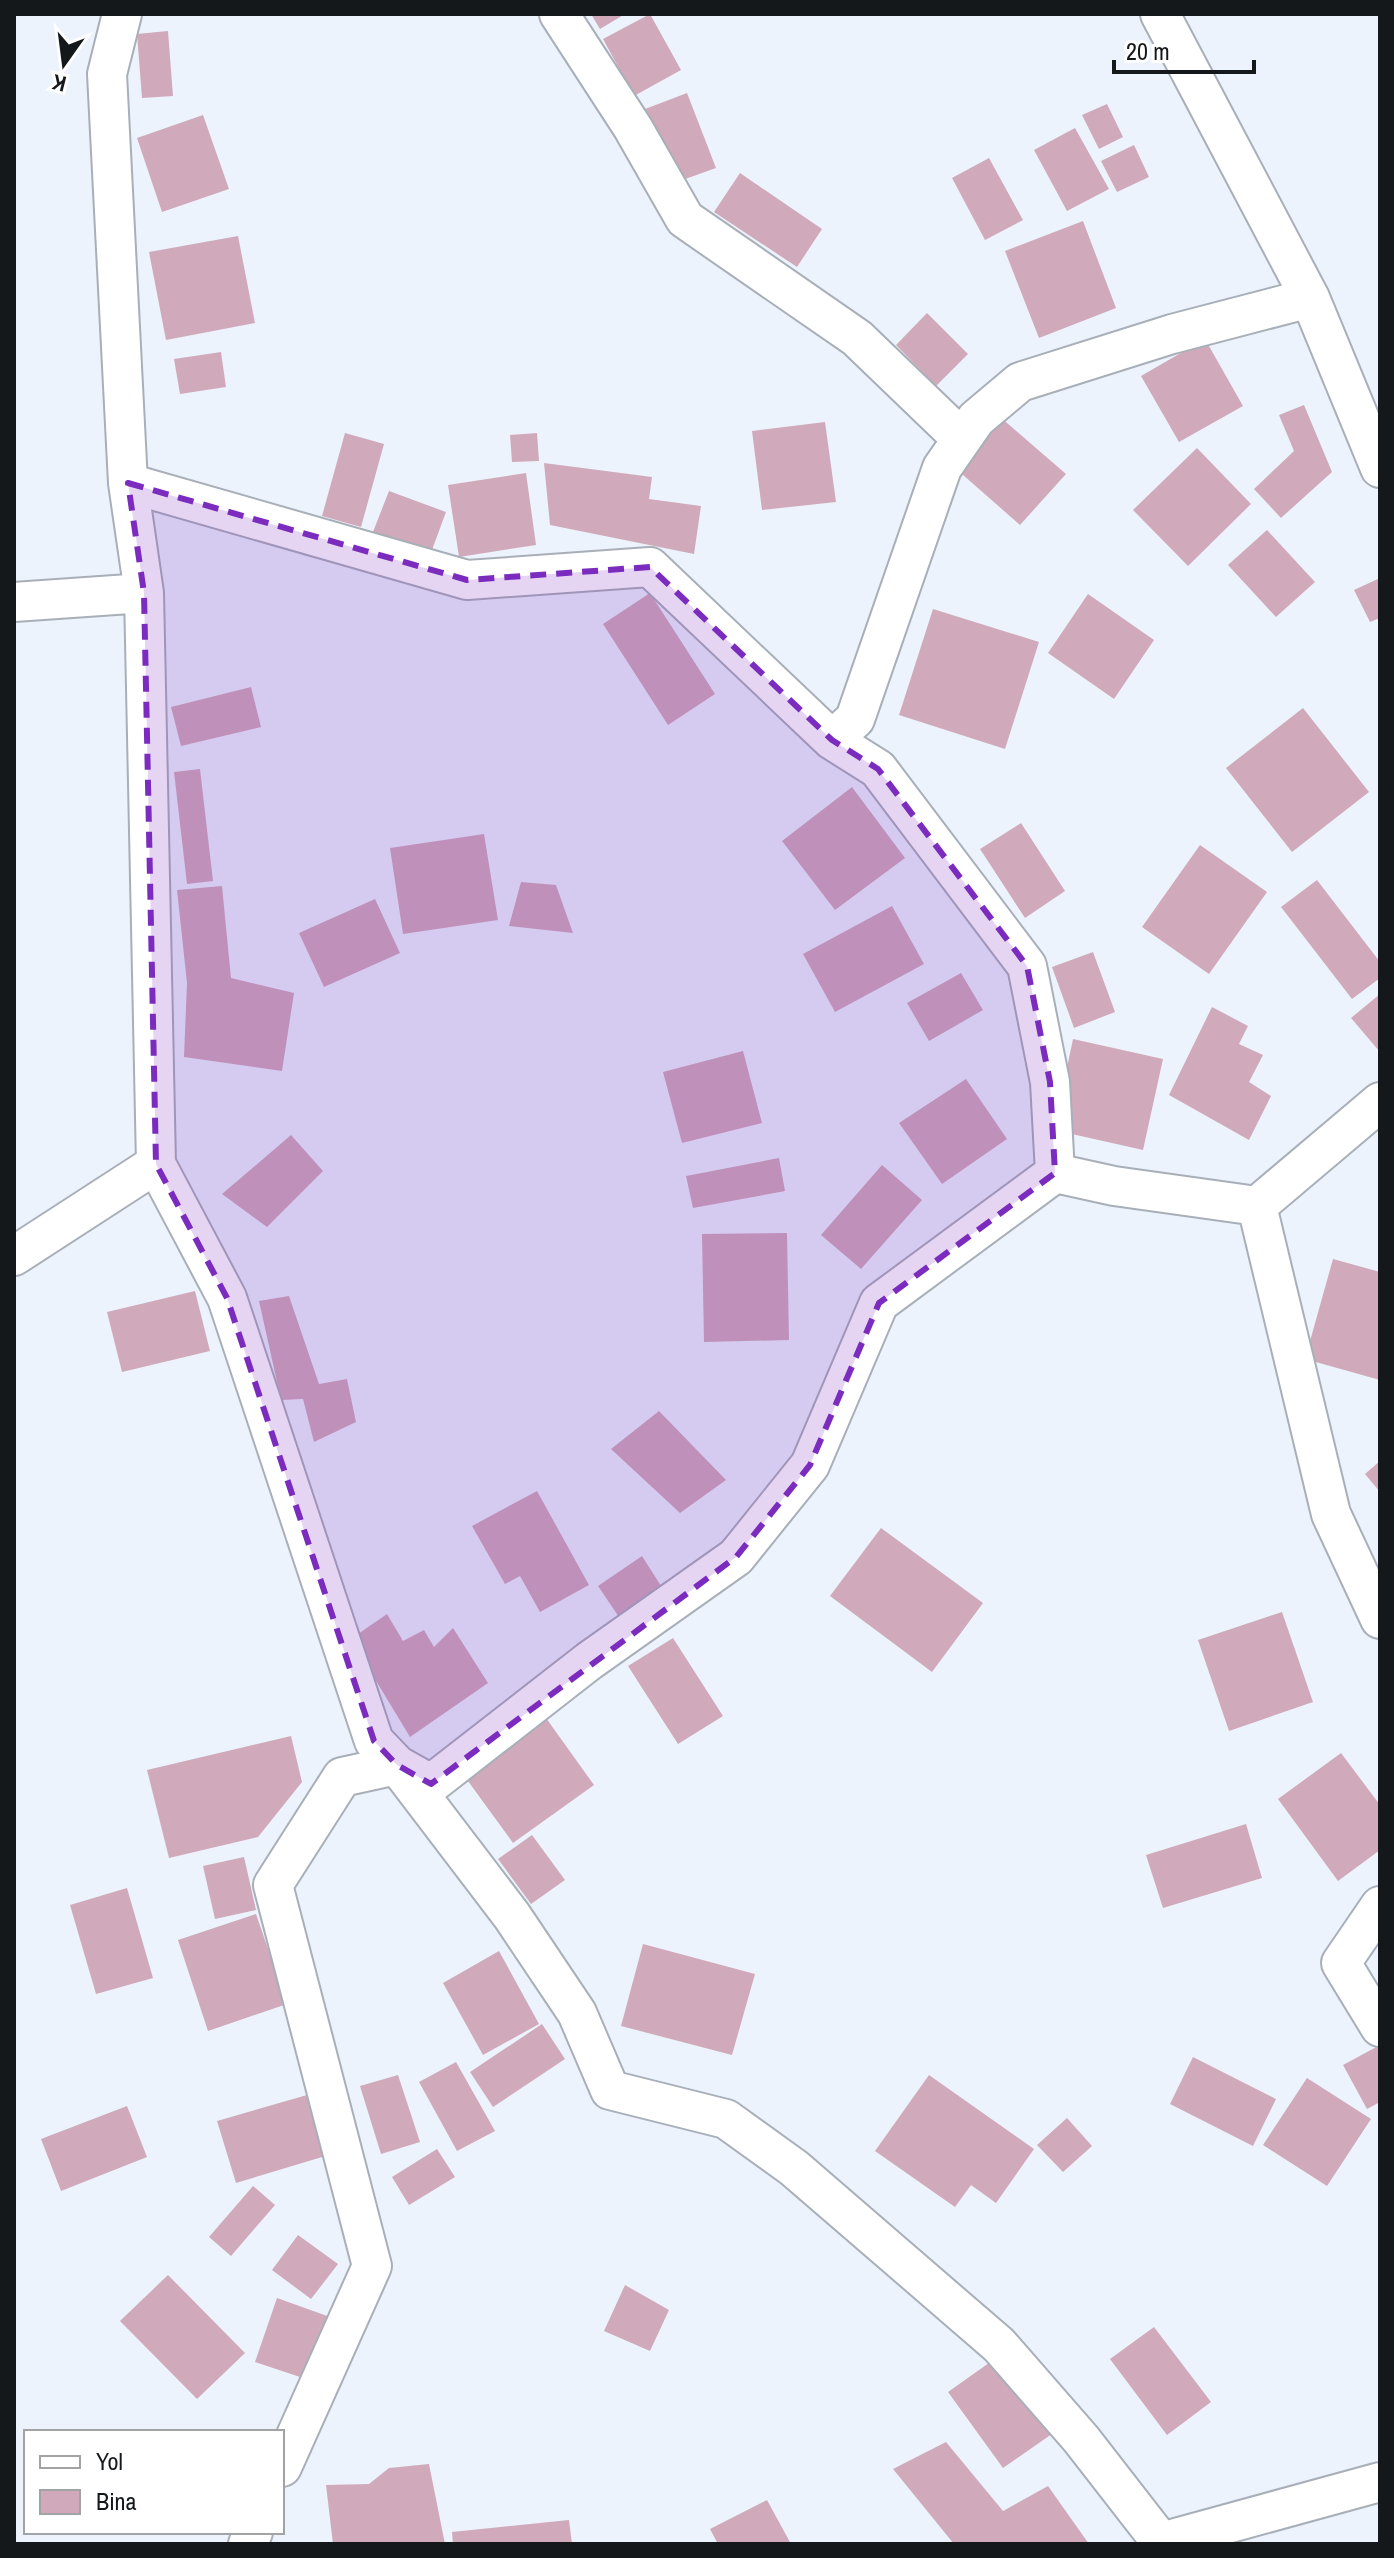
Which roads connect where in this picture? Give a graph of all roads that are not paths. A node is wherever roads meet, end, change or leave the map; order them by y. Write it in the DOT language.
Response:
graph roads {
  1 [pos="122,14"];
  2 [pos="559,14"];
  3 [pos="1160,14"];
  4 [pos="1310,298"];
  5 [pos="962,439"];
  6 [pos="1380,468"];
  7 [pos="128,483"];
  8 [pos="144,593"];
  9 [pos="14,602"];
  10 [pos="832,740"];
  11 [pos="1380,1102"];
  12 [pos="156,1164"];
  13 [pos="1055,1173"];
  14 [pos="1257,1206"];
  15 [pos="14,1256"];
  16 [pos="1380,1619"];
  17 [pos="397,1765"];
  18 [pos="1380,1906"];
  19 [pos="1380,2027"];
  20 [pos="284,2463"];
  21 [pos="1380,2482"];
  22 [pos="1159,2543"];
  1 -- 7 [label="street"];
  2 -- 5 [label="street"];
  3 -- 4 [label="street"];
  4 -- 5 [label="street"];
  4 -- 6 [label="street"];
  5 -- 10 [label="street"];
  7 -- 8 [label="street"];
  7 -- 10 [label="street"];
  8 -- 9 [label="street"];
  8 -- 12 [label="street"];
  10 -- 13 [label="street"];
  11 -- 14 [label="street"];
  12 -- 15 [label="street"];
  12 -- 17 [label="street"];
  13 -- 14 [label="street"];
  13 -- 17 [label="street"];
  14 -- 16 [label="street"];
  17 -- 20 [label="street"];
  17 -- 22 [label="street"];
  18 -- 19 [label="street"];
  21 -- 22 [label="street"];
}
